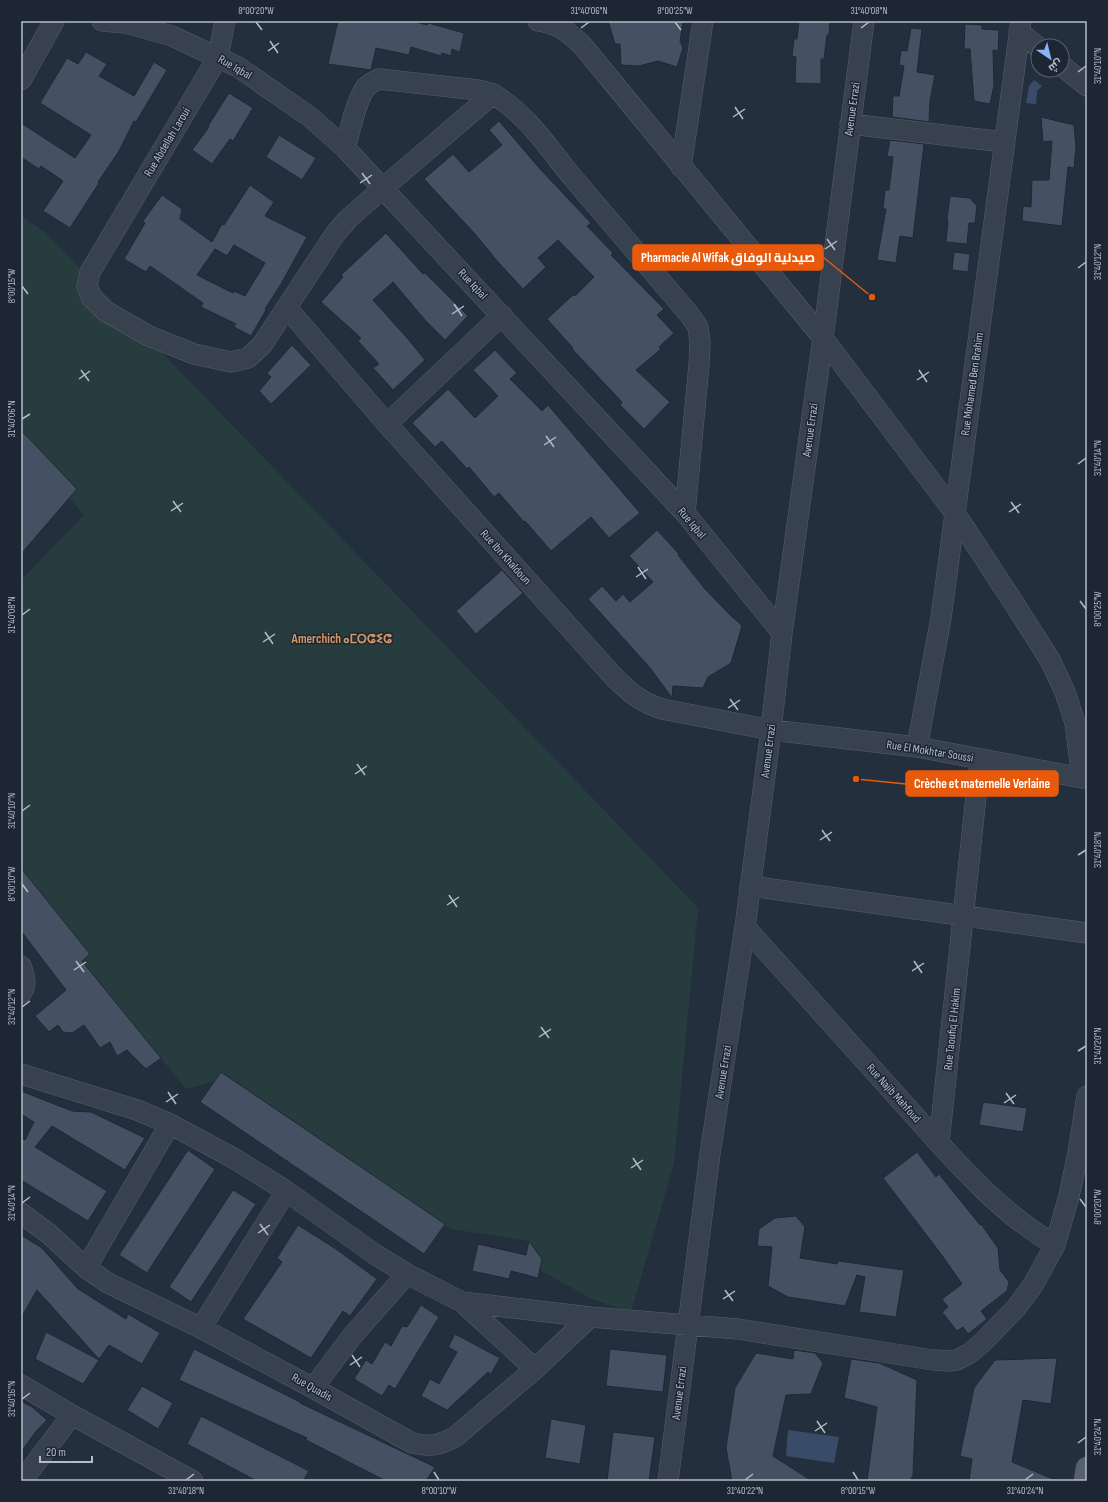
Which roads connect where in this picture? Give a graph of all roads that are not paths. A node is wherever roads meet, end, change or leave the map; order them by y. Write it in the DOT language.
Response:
graph roads {
  1 [pos="54,21"];
  2 [pos="102,21"];
  3 [pos="225,21"];
  4 [pos="538,21"];
  5 [pos="703,21"];
  6 [pos="864,21"];
  7 [pos="1020,27"];
  8 [pos="1030,38"];
  9 [pos="218,57"];
  10 [pos="1070,72"];
  11 [pos="21,80"];
  12 [pos="1087,86"];
  13 [pos="492,94"];
  14 [pos="850,124"];
  15 [pos="1004,142"];
  16 [pos="345,148"];
  17 [pos="681,166"];
  18 [pos="383,188"];
  19 [pos="286,308"];
  20 [pos="502,315"];
  21 [pos="823,338"];
  22 [pos="387,424"];
  23 [pos="685,513"];
  24 [pos="955,513"];
  25 [pos="782,633"];
  26 [pos="772,730"];
  27 [pos="917,747"];
  28 [pos="980,759"];
  29 [pos="1085,777"];
  30 [pos="750,886"];
  31 [pos="964,915"];
  32 [pos="745,927"];
  33 [pos="1087,933"];
  34 [pos="21,966"];
  35 [pos="21,993"];
  36 [pos="21,1074"];
  37 [pos="1087,1096"];
  38 [pos="170,1124"];
  39 [pos="939,1143"];
  40 [pos="286,1191"];
  41 [pos="21,1213"];
  42 [pos="1055,1245"];
  43 [pos="86,1268"];
  44 [pos="407,1274"];
  45 [pos="462,1302"];
  46 [pos="590,1317"];
  47 [pos="688,1324"];
  48 [pos="201,1328"];
  49 [pos="535,1368"];
  50 [pos="21,1385"];
  51 [pos="313,1388"];
  52 [pos="72,1415"];
  53 [pos="1087,1468"];
  54 [pos="22,1481"];
  55 [pos="191,1481"];
  56 [pos="668,1481"];
  57 [pos="1085,1481"];
  1 -- 11 [label="street"];
  2 -- 9 [label="street, Rue Iqbal"];
  3 -- 9 [label="street, Rue Abdellah Laroui"];
  4 -- 17 [label="street"];
  5 -- 17 [label="street"];
  6 -- 14 [label="street, Avenue Errazi"];
  7 -- 8 [label="street"];
  7 -- 15 [label="street, Rue Mohamed Ben Brahim"];
  9 -- 16 [label="street, Rue Iqbal"];
  9 -- 19 [label="street, Rue Abdellah Laroui"];
  10 -- 12 [label="street"];
  13 -- 16 [label="street"];
  13 -- 18 [label="street"];
  13 -- 23 [label="street"];
  14 -- 15 [label="street"];
  14 -- 21 [label="street, Avenue Errazi"];
  15 -- 24 [label="street, Rue Mohamed Ben Brahim"];
  16 -- 18 [label="street, Rue Iqbal"];
  17 -- 21 [label="street"];
  18 -- 19 [label="street"];
  18 -- 20 [label="street, Rue Iqbal"];
  19 -- 22 [label="street, Rue Ibn Khaldoun"];
  20 -- 22 [label="street"];
  20 -- 23 [label="street, Rue Iqbal"];
  21 -- 24 [label="street"];
  21 -- 25 [label="street, Avenue Errazi"];
  22 -- 26 [label="street, Rue Ibn Khaldoun"];
  23 -- 25 [label="street, Rue Iqbal"];
  24 -- 27 [label="street, Rue Mohamed Ben Brahim"];
  24 -- 29 [label="street"];
  25 -- 26 [label="street, Avenue Errazi"];
  26 -- 27 [label="street, Rue El Mokhtar Soussi"];
  26 -- 30 [label="street, Avenue Errazi"];
  27 -- 28 [label="street, Rue El Mokhtar Soussi"];
  28 -- 29 [label="street, Rue El Mokhtar Soussi"];
  28 -- 31 [label="street, Rue Taoufiq El Hakim"];
  30 -- 31 [label="street"];
  30 -- 32 [label="street, Avenue Errazi"];
  31 -- 33 [label="street"];
  31 -- 39 [label="street, Rue Taoufiq El Hakim"];
  32 -- 39 [label="street, Rue Najib Mahfoud"];
  32 -- 47 [label="street, Avenue Errazi"];
  34 -- 35 [label="street"];
  36 -- 38 [label="street"];
  37 -- 42 [label="street"];
  38 -- 40 [label="street"];
  38 -- 43 [label="street"];
  39 -- 42 [label="street, Rue Najib Mahfoud"];
  40 -- 44 [label="street"];
  40 -- 48 [label="street"];
  41 -- 43 [label="street, Rue Quadis"];
  42 -- 47 [label="street"];
  43 -- 48 [label="street, Rue Quadis"];
  44 -- 45 [label="street"];
  44 -- 51 [label="street"];
  45 -- 46 [label="street"];
  45 -- 49 [label="street"];
  46 -- 47 [label="street"];
  46 -- 49 [label="street, Rue Quadis"];
  47 -- 56 [label="street, Avenue Errazi"];
  48 -- 51 [label="street, Rue Quadis"];
  49 -- 51 [label="street, Rue Quadis"];
  50 -- 52 [label="street"];
  52 -- 54 [label="street"];
  52 -- 55 [label="street"];
  53 -- 57 [label="main road"];
}
